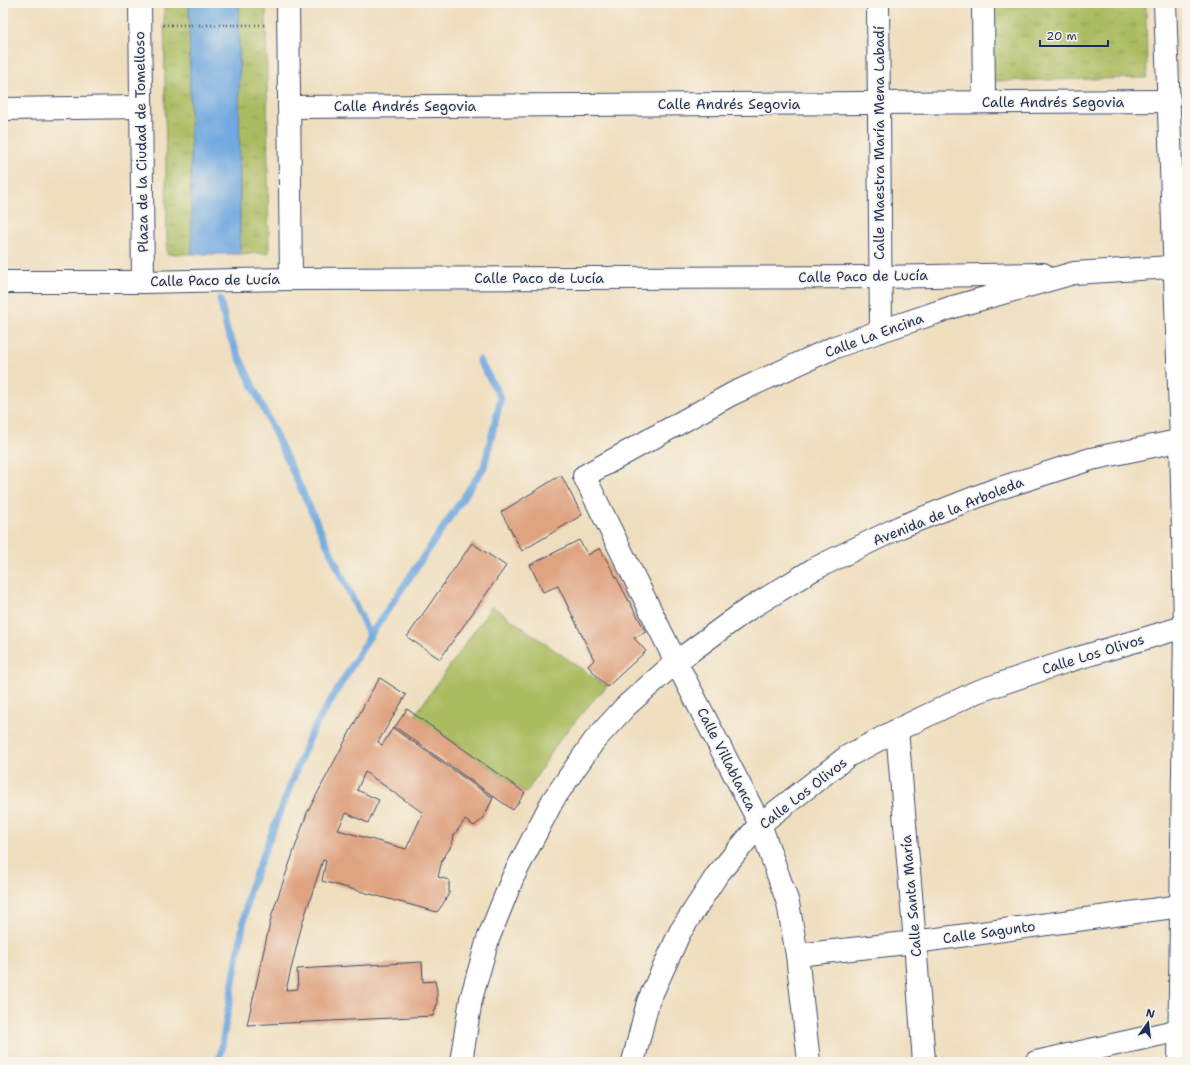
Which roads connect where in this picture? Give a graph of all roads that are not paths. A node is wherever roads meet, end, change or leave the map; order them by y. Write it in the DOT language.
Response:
graph roads {
  1 [pos="140,3"];
  2 [pos="288,3"];
  3 [pos="878,3"];
  4 [pos="983,3"];
  5 [pos="1165,3"];
  6 [pos="1169,100"];
  7 [pos="984,102"];
  8 [pos="880,103"];
  9 [pos="141,107"];
  10 [pos="289,107"];
  11 [pos="3,109"];
  12 [pos="1181,266"];
  13 [pos="1074,273"];
  14 [pos="880,277"];
  15 [pos="291,279"];
  16 [pos="3,282"];
  17 [pos="143,282"];
  18 [pos="881,331"];
  19 [pos="1184,440"];
  20 [pos="584,476"];
  21 [pos="1186,626"];
  22 [pos="676,662"];
  23 [pos="897,730"];
  24 [pos="1185,810"];
  25 [pos="760,824"];
  26 [pos="1181,906"];
  27 [pos="915,942"];
  28 [pos="797,955"];
  29 [pos="1182,1022"];
  30 [pos="461,1062"];
  31 [pos="633,1062"];
  32 [pos="809,1062"];
  33 [pos="924,1062"];
  34 [pos="1036,1062"];
  35 [pos="1179,1062"];
  1 -- 9 [label="street, Plaza de la Ciudad de Tomelloso"];
  2 -- 10 [label="street"];
  3 -- 8 [label="street, Calle Maestra María Mena Labadí"];
  4 -- 7 [label="street"];
  5 -- 6 [label="street"];
  6 -- 7 [label="street, Calle Andrés Segovia"];
  6 -- 12 [label="street"];
  7 -- 8 [label="street, Calle Andrés Segovia"];
  8 -- 10 [label="street, Calle Andrés Segovia"];
  8 -- 14 [label="street, Calle Maestra María Mena Labadí"];
  9 -- 11 [label="street"];
  9 -- 17 [label="street, Plaza de la Ciudad de Tomelloso"];
  10 -- 15 [label="street"];
  12 -- 13 [label="street, Calle La Encina"];
  12 -- 19 [label="street"];
  13 -- 14 [label="street, Calle Paco de Lucía"];
  13 -- 18 [label="street, Calle La Encina"];
  14 -- 15 [label="street, Calle Paco de Lucía"];
  14 -- 18 [label="street, Calle Maestra María Mena Labadí"];
  15 -- 17 [label="street, Calle Paco de Lucía"];
  16 -- 17 [label="street, Calle Paco de Lucía"];
  18 -- 20 [label="street, Calle La Encina"];
  19 -- 21 [label="street"];
  19 -- 22 [label="street, Avenida de la Arboleda"];
  20 -- 22 [label="street, Calle Villablanca"];
  21 -- 23 [label="street, Calle Los Olivos"];
  21 -- 24 [label="street"];
  22 -- 25 [label="street, Calle Villablanca"];
  22 -- 30 [label="street, Avenida de la Arboleda"];
  23 -- 25 [label="street, Calle Los Olivos"];
  23 -- 27 [label="street, Calle Santa María"];
  24 -- 26 [label="street"];
  25 -- 28 [label="street, Calle Villablanca"];
  25 -- 31 [label="street, Calle Los Olivos"];
  26 -- 27 [label="street, Calle Sagunto"];
  26 -- 29 [label="street"];
  27 -- 28 [label="street, Calle Sagunto"];
  27 -- 33 [label="street, Calle Santa María"];
  28 -- 32 [label="street, Calle Villablanca"];
  29 -- 34 [label="street"];
  29 -- 35 [label="street"];
}
